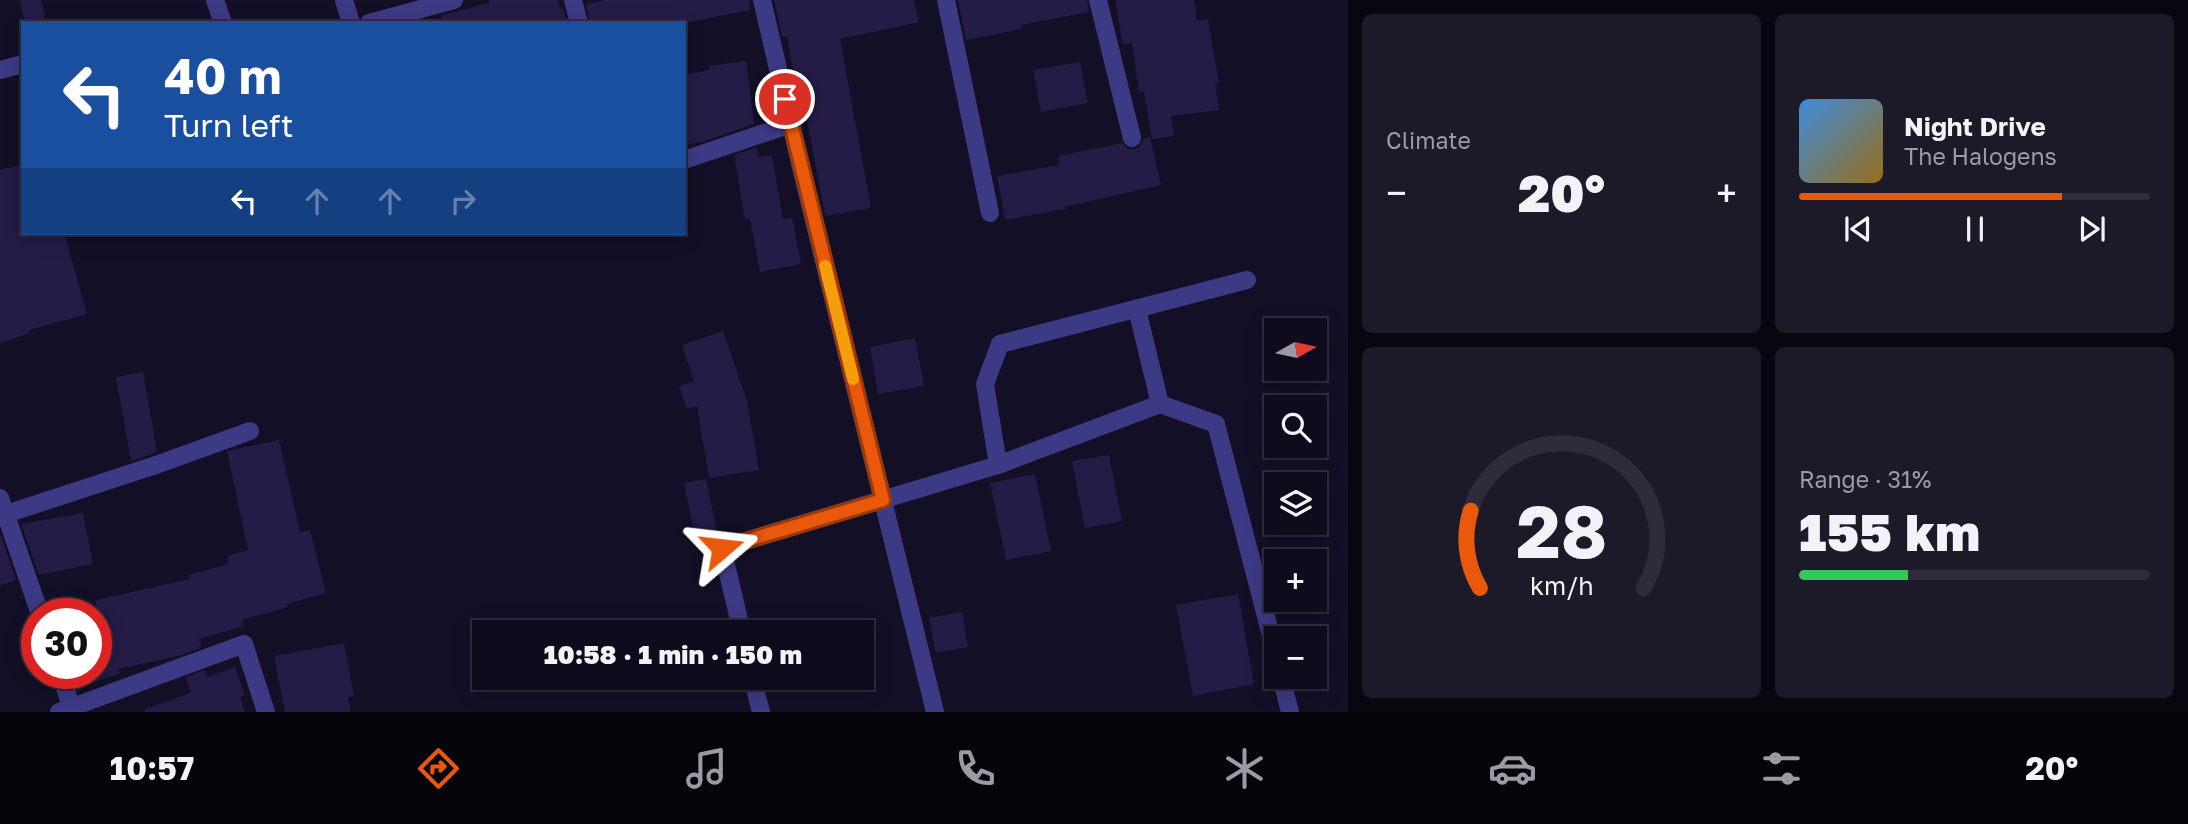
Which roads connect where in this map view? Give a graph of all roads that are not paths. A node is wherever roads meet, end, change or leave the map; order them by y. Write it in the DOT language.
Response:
graph roads {
  1 [pos="215,0"];
  2 [pos="344,0"];
  3 [pos="454,0"];
  4 [pos="573,0"];
  5 [pos="762,0"];
  6 [pos="946,0"];
  7 [pos="1098,0"];
  8 [pos="218,21"];
  9 [pos="350,21"];
  10 [pos="376,21"];
  11 [pos="578,21"];
  12 [pos="21,64"];
  13 [pos="0,69"];
  14 [pos="791,124"];
  15 [pos="1132,138"];
  16 [pos="686,159"];
  17 [pos="990,213"];
  18 [pos="1247,280"];
  19 [pos="1137,309"];
  20 [pos="1160,404"];
  21 [pos="250,431"];
  22 [pos="998,465"];
  23 [pos="883,500"];
  24 [pos="3,506"];
  25 [pos="35,598"];
  26 [pos="739,620"];
  27 [pos="1268,626"];
  28 [pos="62,689"];
  29 [pos="1285,689"];
  30 [pos="755,690"];
  31 [pos="65,710"];
  32 [pos="266,712"];
  33 [pos="761,712"];
  34 [pos="936,712"];
  35 [pos="1290,712"];
  1 -- 8 [label="street"];
  2 -- 9 [label="street"];
  3 -- 10 [label="street"];
  4 -- 11 [label="street"];
  5 -- 14 [label="street"];
  6 -- 17 [label="street"];
  7 -- 15 [label="street"];
  12 -- 13 [label="street"];
  14 -- 16 [label="street"];
  14 -- 23 [label="street"];
  18 -- 19 [label="street"];
  19 -- 20 [label="street"];
  19 -- 22 [label="street"];
  20 -- 22 [label="street"];
  20 -- 27 [label="street"];
  21 -- 24 [label="street"];
  22 -- 23 [label="street"];
  23 -- 26 [label="street"];
  23 -- 34 [label="street"];
  24 -- 25 [label="street"];
  28 -- 31 [label="street"];
  29 -- 35 [label="street"];
  30 -- 33 [label="street"];
  31 -- 32 [label="street"];
}
